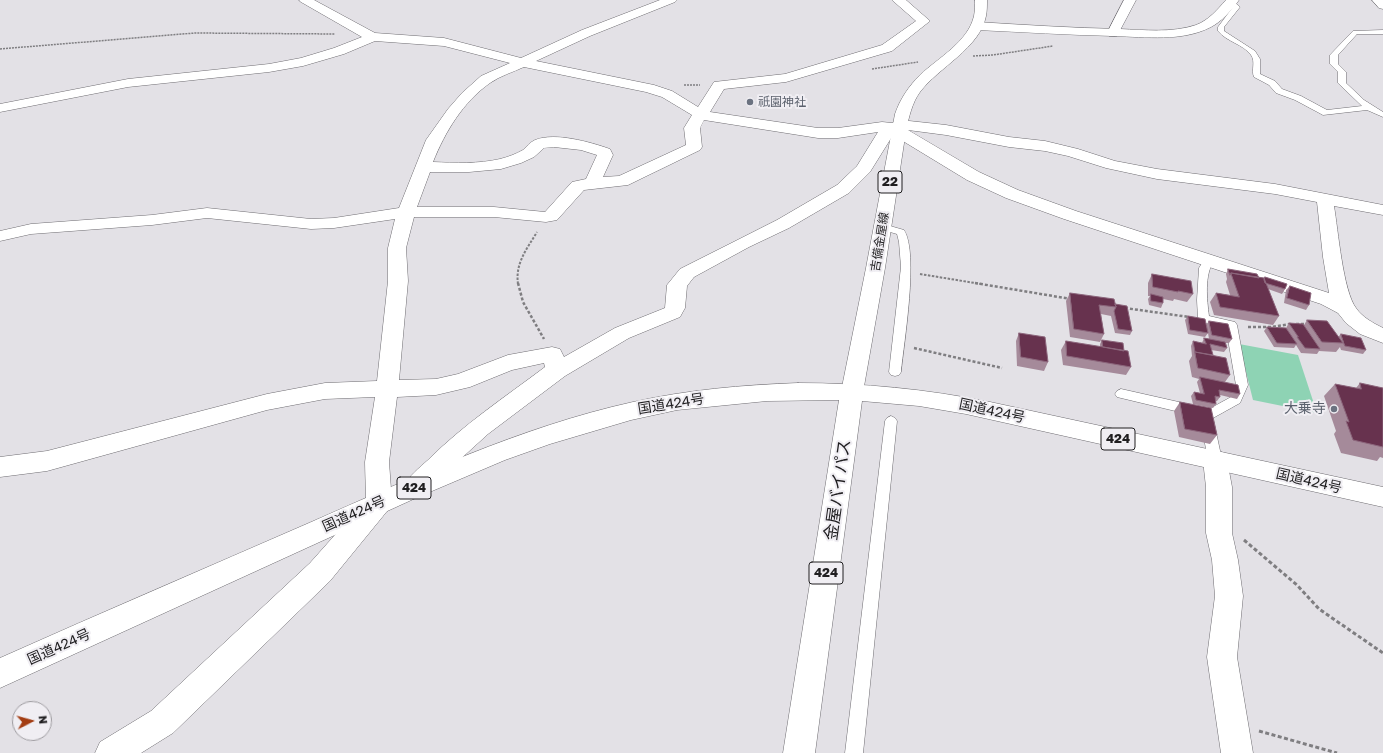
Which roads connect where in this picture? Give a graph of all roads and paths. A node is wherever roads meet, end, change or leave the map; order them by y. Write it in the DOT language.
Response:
graph roads {
  1 [pos="305,0"];
  2 [pos="671,0"];
  3 [pos="898,0"];
  4 [pos="981,0"];
  5 [pos="1130,0"];
  6 [pos="1378,0"];
  7 [pos="1232,1"];
  8 [pos="1383,5"];
  9 [pos="977,26"];
  10 [pos="1383,32"];
  11 [pos="1113,33"];
  12 [pos="371,36"];
  13 [pos="1057,45"];
  14 [pos="0,49"];
  15 [pos="951,54"];
  16 [pos="521,62"];
  17 [pos="1368,107"];
  18 [pos="0,108"];
  19 [pos="701,115"];
  20 [pos="1383,115"];
  21 [pos="898,128"];
  22 [pos="424,167"];
  23 [pos="592,183"];
  24 [pos="1325,199"];
  25 [pos="1383,210"];
  26 [pos="406,212"];
  27 [pos="546,217"];
  28 [pos="883,227"];
  29 [pos="0,236"];
  30 [pos="1209,260"];
  31 [pos="905,272"];
  32 [pos="1077,300"];
  33 [pos="1124,308"];
  34 [pos="1346,309"];
  35 [pos="1204,319"];
  36 [pos="1230,324"];
  37 [pos="1311,325"];
  38 [pos="1383,336"];
  39 [pos="898,344"];
  40 [pos="554,362"];
  41 [pos="1002,368"];
  42 [pos="895,372"];
  43 [pos="387,389"];
  44 [pos="852,392"];
  45 [pos="1121,394"];
  46 [pos="1206,416"];
  47 [pos="891,422"];
  48 [pos="1215,460"];
  49 [pos="0,467"];
  50 [pos="416,488"];
  51 [pos="1383,497"];
  52 [pos="379,503"];
  53 [pos="1220,513"];
  54 [pos="1383,653"];
  55 [pos="0,673"];
  56 [pos="1232,723"];
  57 [pos="111,753"];
  58 [pos="799,753"];
  59 [pos="854,753"];
  60 [pos="1237,753"];
  61 [pos="1337,753"];
  1 -- 12 [label="main road"];
  2 -- 16 [label="main road"];
  3 -- 19 [label="main road"];
  4 -- 9 [label="main road, 吉備金屋線 / 22"];
  5 -- 11 [label="main road"];
  6 -- 8 [label="main road"];
  7 -- 11 [label="main road"];
  7 -- 17 [label="lane"];
  9 -- 11 [label="main road"];
  9 -- 15 [label="main road, 吉備金屋線 / 22"];
  10 -- 17 [label="lane"];
  12 -- 14 [label="path"];
  12 -- 16 [label="main road"];
  12 -- 18 [label="main road"];
  13 -- 15 [label="path"];
  15 -- 21 [label="main road, 吉備金屋線 / 22"];
  16 -- 19 [label="main road"];
  16 -- 22 [label="main road"];
  17 -- 20 [label="lane"];
  19 -- 21 [label="main road"];
  19 -- 23 [label="main road"];
  21 -- 24 [label="main road"];
  21 -- 28 [label="main road, 吉備金屋線 / 22"];
  21 -- 30 [label="main road"];
  21 -- 40 [label="main road"];
  22 -- 23 [label="main road"];
  22 -- 26 [label="main road"];
  23 -- 27 [label="main road"];
  24 -- 25 [label="main road"];
  24 -- 34 [label="main road"];
  26 -- 27 [label="main road"];
  26 -- 29 [label="main road"];
  26 -- 43 [label="main road"];
  27 -- 40 [label="path"];
  28 -- 31 [label="lane"];
  28 -- 44 [label="main road, 吉備金屋線 / 22"];
  30 -- 34 [label="main road"];
  30 -- 35 [label="lane"];
  31 -- 32 [label="path"];
  31 -- 39 [label="lane"];
  33 -- 35 [label="path"];
  34 -- 38 [label="main road"];
  35 -- 36 [label="lane"];
  36 -- 37 [label="path"];
  36 -- 46 [label="lane"];
  39 -- 41 [label="path"];
  39 -- 42 [label="lane"];
  40 -- 43 [label="main road"];
  40 -- 50 [label="main road"];
  43 -- 49 [label="main road"];
  43 -- 52 [label="main road"];
  44 -- 48 [label="main road, 国道424号 / 424"];
  44 -- 50 [label="main road, 国道424号 / 424"];
  44 -- 58 [label="main road, 金屋バイパス / 424"];
  45 -- 46 [label="lane"];
  46 -- 48 [label="lane"];
  47 -- 59 [label="lane"];
  48 -- 51 [label="main road, 国道424号 / 424"];
  48 -- 53 [label="main road"];
  50 -- 52 [label="main road, 国道424号 / 424"];
  52 -- 55 [label="main road, 国道424号 / 424"];
  52 -- 57 [label="main road"];
  53 -- 54 [label="path"];
  53 -- 56 [label="main road"];
  56 -- 60 [label="main road"];
  56 -- 61 [label="path"];
}
